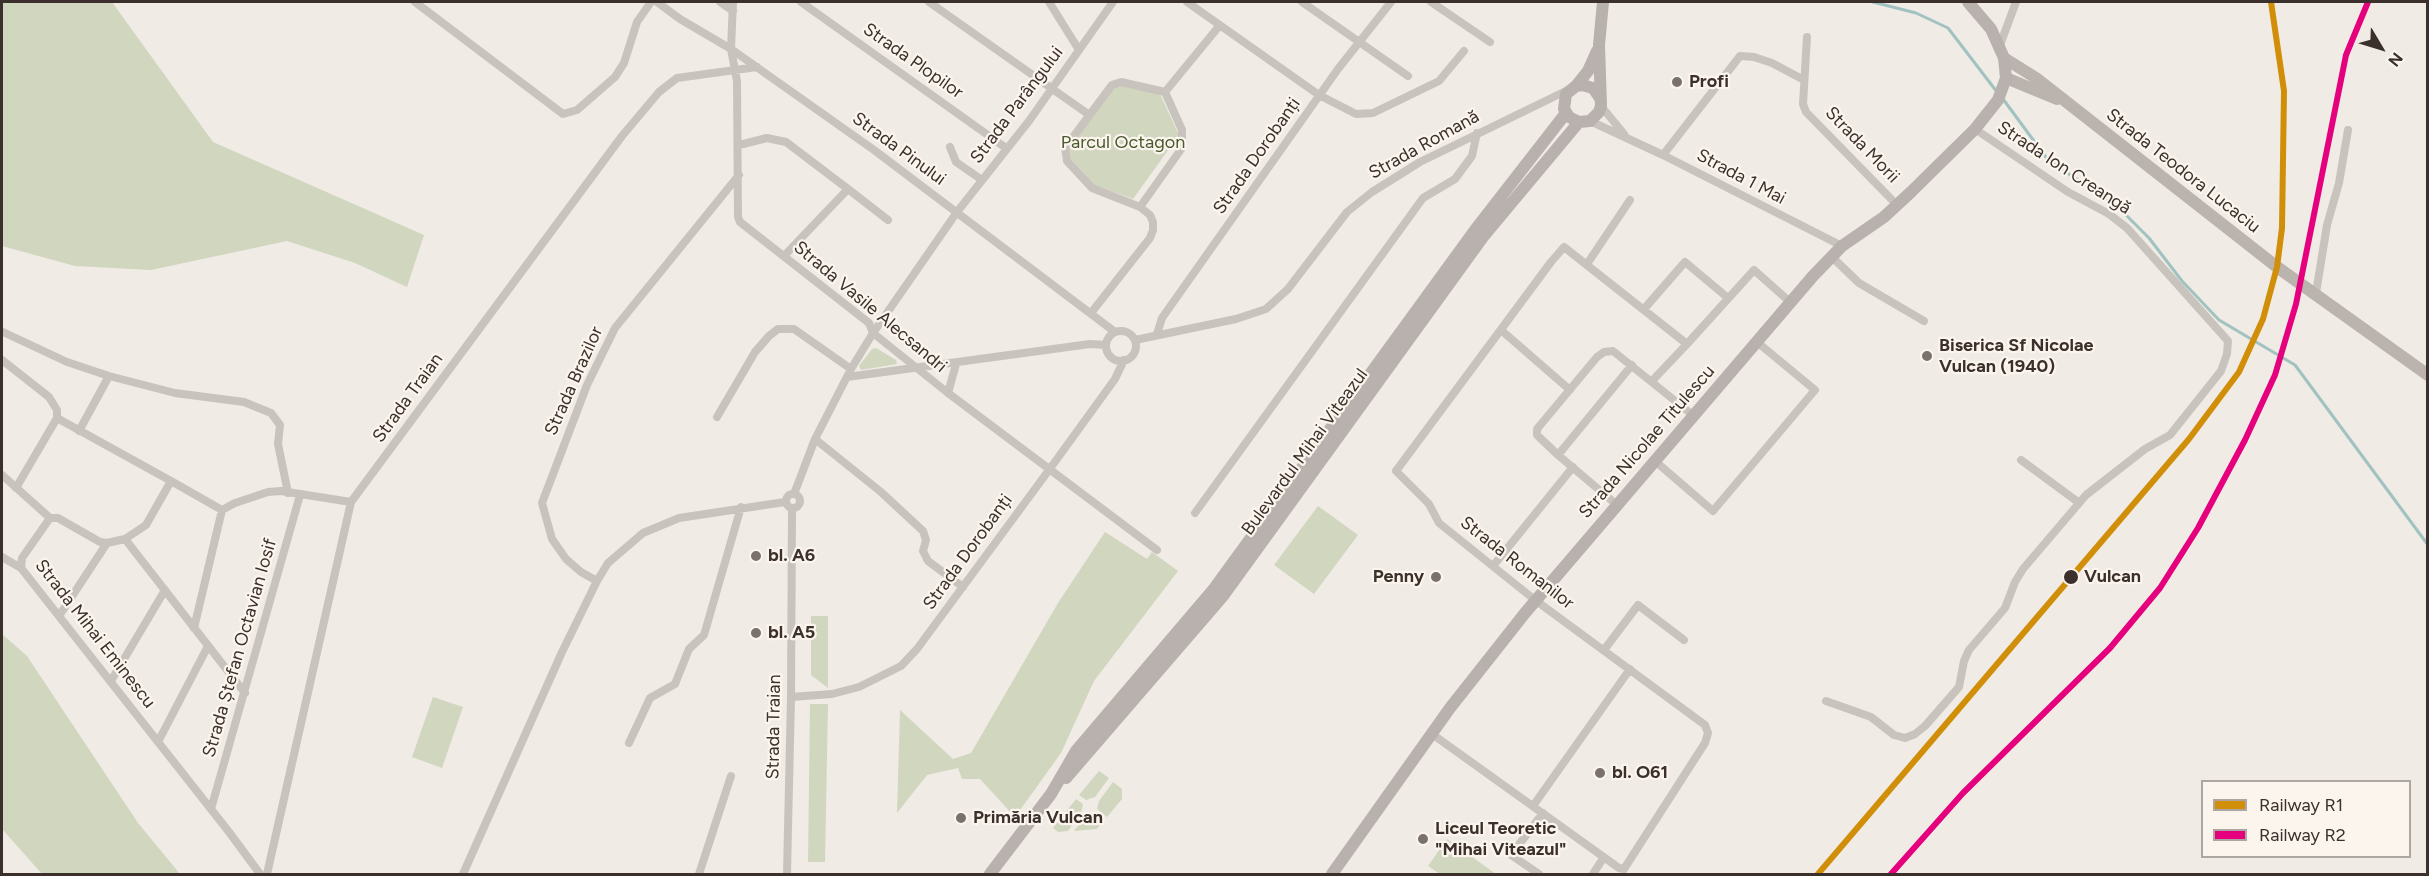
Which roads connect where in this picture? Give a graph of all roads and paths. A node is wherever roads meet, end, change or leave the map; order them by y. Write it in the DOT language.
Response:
graph roads {
  1 [pos="415,2"];
  2 [pos="651,2"];
  3 [pos="657,2"];
  4 [pos="720,2"];
  5 [pos="801,2"];
  6 [pos="928,2"];
  7 [pos="1049,2"];
  8 [pos="1113,2"];
  9 [pos="1187,2"];
  10 [pos="1302,2"];
  11 [pos="1391,2"];
  12 [pos="1431,2"];
  13 [pos="1603,2"];
  14 [pos="1968,2"];
  15 [pos="2016,2"];
  16 [pos="733,6"];
  17 [pos="1220,25"];
  18 [pos="1807,37"];
  19 [pos="1360,42"];
  20 [pos="1490,42"];
  21 [pos="1599,45"];
  22 [pos="2000,45"];
  23 [pos="731,49"];
  24 [pos="1079,50"];
  25 [pos="1464,51"];
  26 [pos="2004,58"];
  27 [pos="757,67"];
  28 [pos="736,70"];
  29 [pos="1408,76"];
  30 [pos="2006,78"];
  31 [pos="1804,80"];
  32 [pos="1573,88"];
  33 [pos="1052,89"];
  34 [pos="1165,92"];
  35 [pos="1319,95"];
  36 [pos="1543,101"];
  37 [pos="2063,101"];
  38 [pos="1600,102"];
  39 [pos="1564,109"];
  40 [pos="1088,114"];
  41 [pos="1585,122"];
  42 [pos="1975,129"];
  43 [pos="2348,130"];
  44 [pos="1477,133"];
  45 [pos="1626,136"];
  46 [pos="739,146"];
  47 [pos="950,147"];
  48 [pos="1006,148"];
  49 [pos="1663,154"];
  50 [pos="739,174"];
  51 [pos="982,180"];
  52 [pos="848,189"];
  53 [pos="1630,200"];
  54 [pos="1897,205"];
  55 [pos="1140,207"];
  56 [pos="957,212"];
  57 [pos="888,220"];
  58 [pos="1842,246"];
  59 [pos="784,256"];
  60 [pos="1831,256"];
  61 [pos="1587,264"];
  62 [pos="2316,293"];
  63 [pos="1728,298"];
  64 [pos="1790,302"];
  65 [pos="1644,309"];
  66 [pos="1091,313"];
  67 [pos="1924,321"];
  68 [pos="1501,330"];
  69 [pos="3,332"];
  70 [pos="1115,332"];
  71 [pos="873,333"];
  72 [pos="1158,334"];
  73 [pos="1135,340"];
  74 [pos="1757,342"];
  75 [pos="1687,344"];
  76 [pos="1106,345"];
  77 [pos="2,360"];
  78 [pos="1124,360"];
  79 [pos="956,364"];
  80 [pos="1632,365"];
  81 [pos="916,368"];
  82 [pos="849,373"];
  83 [pos="2427,375"];
  84 [pos="109,376"];
  85 [pos="1652,381"];
  86 [pos="1570,390"];
  87 [pos="948,393"];
  88 [pos="1694,416"];
  89 [pos="717,417"];
  90 [pos="57,418"];
  91 [pos="79,431"];
  92 [pos="815,439"];
  93 [pos="1558,455"];
  94 [pos="2021,460"];
  95 [pos="1655,461"];
  96 [pos="1572,467"];
  97 [pos="1049,470"];
  98 [pos="2,475"];
  99 [pos="171,481"];
  100 [pos="16,488"];
  101 [pos="288,492"];
  102 [pos="794,494"];
  103 [pos="300,495"];
  104 [pos="351,502"];
  105 [pos="2078,502"];
  106 [pos="789,505"];
  107 [pos="1617,505"];
  108 [pos="741,507"];
  109 [pos="222,510"];
  110 [pos="1195,513"];
  111 [pos="50,518"];
  112 [pos="125,538"];
  113 [pos="107,543"];
  114 [pos="1157,550"];
  115 [pos="2,556"];
  116 [pos="1493,566"];
  117 [pos="21,568"];
  118 [pos="597,580"];
  119 [pos="963,587"];
  120 [pos="165,590"];
  121 [pos="1535,600"];
  122 [pos="59,616"];
  123 [pos="194,628"];
  124 [pos="1684,640"];
  125 [pos="208,646"];
  126 [pos="1604,650"];
  127 [pos="1630,669"];
  128 [pos="111,681"];
  129 [pos="245,693"];
  130 [pos="791,697"];
  131 [pos="1826,701"];
  132 [pos="1432,734"];
  133 [pos="158,742"];
  134 [pos="629,742"];
  135 [pos="731,776"];
  136 [pos="1051,794"];
  137 [pos="1533,806"];
  138 [pos="211,809"];
  139 [pos="1543,813"];
  140 [pos="1604,857"];
  141 [pos="1625,872"];
  142 [pos="1336,873"];
  143 [pos="260,874"];
  144 [pos="267,874"];
  145 [pos="463,874"];
  146 [pos="699,874"];
  147 [pos="787,874"];
  148 [pos="990,874"];
  149 [pos="1539,874"];
  150 [pos="1593,874"];
  1 -- 2 [label="street"];
  3 -- 23 [label="street, Strada Pinului"];
  4 -- 16 [label="street"];
  5 -- 48 [label="street, Strada Plopilor"];
  6 -- 33 [label="street"];
  7 -- 24 [label="street"];
  8 -- 24 [label="street, Strada Parângului"];
  9 -- 17 [label="street"];
  10 -- 19 [label="street"];
  11 -- 19 [label="street, Strada Dorobanți"];
  12 -- 20 [label="street"];
  13 -- 21 [label="main road"];
  14 -- 22 [label="main road, Strada Nicolae Titulescu"];
  15 -- 22 [label="street"];
  16 -- 23 [label="street, Strada Vasile Alecsandri"];
  17 -- 34 [label="street"];
  17 -- 35 [label="street"];
  18 -- 31 [label="street, Strada Morii"];
  19 -- 29 [label="street"];
  19 -- 35 [label="street, Strada Dorobanți"];
  21 -- 32 [label="main road"];
  21 -- 38 [label="main road"];
  22 -- 26 [label="main road, Strada Nicolae Titulescu"];
  23 -- 27 [label="street, Strada Pinului"];
  23 -- 28 [label="street, Strada Vasile Alecsandri"];
  24 -- 33 [label="street, Strada Parângului"];
  25 -- 35 [label="street"];
  26 -- 30 [label="main road, Strada Nicolae Titulescu"];
  26 -- 37 [label="main road, Strada Teodora Lucaciu"];
  27 -- 28 [label="street, Strada Traian"];
  27 -- 56 [label="street, Strada Pinului"];
  28 -- 46 [label="street, Strada Vasile Alecsandri"];
  28 -- 104 [label="street, Strada Traian"];
  30 -- 37 [label="main road, Strada Teodora Lucaciu"];
  30 -- 42 [label="main road, Strada Nicolae Titulescu"];
  31 -- 49 [label="street"];
  31 -- 54 [label="street, Strada Morii"];
  32 -- 36 [label="street, Strada Romană"];
  32 -- 38 [label="main road"];
  32 -- 39 [label="main road"];
  33 -- 40 [label="street"];
  33 -- 48 [label="street, Strada Parângului"];
  34 -- 40 [label="street"];
  34 -- 55 [label="street"];
  35 -- 72 [label="street, Strada Dorobanți"];
  36 -- 39 [label="street"];
  36 -- 44 [label="street, Strada Romană"];
  37 -- 62 [label="main road, Strada Teodora Lucaciu"];
  38 -- 41 [label="main road"];
  38 -- 45 [label="street, Strada 1 Mai"];
  39 -- 41 [label="main road"];
  39 -- 136 [label="main road, Bulevardul Mihai Viteazul"];
  40 -- 55 [label="street"];
  41 -- 45 [label="street, Strada 1 Mai"];
  41 -- 136 [label="main road, Bulevardul Mihai Viteazul"];
  42 -- 54 [label="main road, Strada Nicolae Titulescu"];
  42 -- 105 [label="street, Strada Ion Creangă"];
  43 -- 62 [label="street"];
  44 -- 72 [label="street, Strada Romană"];
  44 -- 110 [label="street"];
  45 -- 49 [label="street, Strada 1 Mai"];
  46 -- 50 [label="street, Strada Vasile Alecsandri"];
  46 -- 52 [label="street"];
  47 -- 51 [label="street"];
  48 -- 51 [label="street, Strada Parângului"];
  49 -- 58 [label="street, Strada 1 Mai"];
  50 -- 59 [label="street, Strada Vasile Alecsandri"];
  50 -- 118 [label="street, Strada Brazilor"];
  51 -- 56 [label="street, Strada Parângului"];
  52 -- 57 [label="street"];
  52 -- 59 [label="street"];
  53 -- 61 [label="street"];
  54 -- 58 [label="main road, Strada Nicolae Titulescu"];
  55 -- 66 [label="street"];
  56 -- 66 [label="street, Strada Pinului"];
  56 -- 71 [label="street, Strada Parângului"];
  58 -- 60 [label="main road, Strada Nicolae Titulescu"];
  59 -- 71 [label="street, Strada Vasile Alecsandri"];
  60 -- 64 [label="main road, Strada Nicolae Titulescu"];
  60 -- 67 [label="street"];
  61 -- 65 [label="street"];
  61 -- 68 [label="street"];
  62 -- 83 [label="main road, Strada Teodora Lucaciu"];
  63 -- 64 [label="street"];
  63 -- 65 [label="street"];
  63 -- 75 [label="street"];
  64 -- 74 [label="main road, Strada Nicolae Titulescu"];
  65 -- 75 [label="street"];
  66 -- 70 [label="street, Strada Pinului"];
  68 -- 86 [label="street"];
  68 -- 116 [label="street, Strada Romanilor"];
  69 -- 84 [label="street"];
  70 -- 73 [label="street"];
  70 -- 76 [label="street"];
  71 -- 81 [label="street, Strada Vasile Alecsandri"];
  71 -- 82 [label="street, Strada Parângului"];
  72 -- 73 [label="street, Strada Romană"];
  73 -- 78 [label="street"];
  74 -- 88 [label="main road, Strada Nicolae Titulescu"];
  74 -- 95 [label="street"];
  75 -- 85 [label="street"];
  76 -- 78 [label="street"];
  76 -- 79 [label="street"];
  77 -- 90 [label="street"];
  78 -- 97 [label="street, Strada Dorobanți"];
  79 -- 81 [label="street"];
  79 -- 87 [label="street"];
  80 -- 85 [label="street"];
  80 -- 86 [label="street"];
  80 -- 93 [label="street"];
  81 -- 82 [label="street"];
  81 -- 87 [label="street, Strada Vasile Alecsandri"];
  82 -- 89 [label="street"];
  82 -- 92 [label="street"];
  84 -- 91 [label="street"];
  84 -- 101 [label="street"];
  85 -- 88 [label="street"];
  86 -- 93 [label="street"];
  87 -- 97 [label="street, Strada Vasile Alecsandri"];
  88 -- 95 [label="main road, Strada Nicolae Titulescu"];
  90 -- 91 [label="street"];
  90 -- 100 [label="street"];
  91 -- 99 [label="street"];
  92 -- 102 [label="street"];
  92 -- 119 [label="street"];
  93 -- 96 [label="street"];
  94 -- 105 [label="street"];
  95 -- 107 [label="main road, Strada Nicolae Titulescu"];
  96 -- 107 [label="street"];
  96 -- 116 [label="street"];
  97 -- 114 [label="street, Strada Vasile Alecsandri"];
  97 -- 119 [label="street, Strada Dorobanți"];
  98 -- 100 [label="street"];
  99 -- 109 [label="street"];
  99 -- 112 [label="street"];
  100 -- 111 [label="street"];
  101 -- 103 [label="street"];
  101 -- 109 [label="street"];
  102 -- 106 [label="street"];
  102 -- 106 [label="street, Strada Traian"];
  103 -- 104 [label="street"];
  103 -- 129 [label="street, Strada Ștefan Octavian Iosif"];
  104 -- 144 [label="street, Strada Traian"];
  105 -- 131 [label="street, Strada Ion Creangă"];
  106 -- 108 [label="street"];
  106 -- 130 [label="street, Strada Traian"];
  107 -- 121 [label="main road, Strada Nicolae Titulescu"];
  108 -- 118 [label="street"];
  108 -- 134 [label="street"];
  109 -- 123 [label="street"];
  111 -- 113 [label="street"];
  111 -- 117 [label="street, Strada Mihai Eminescu"];
  112 -- 113 [label="street"];
  112 -- 120 [label="street"];
  113 -- 122 [label="street"];
  115 -- 117 [label="street"];
  116 -- 121 [label="street, Strada Romanilor"];
  117 -- 122 [label="street, Strada Mihai Eminescu"];
  118 -- 145 [label="street"];
  119 -- 130 [label="street, Strada Dorobanți"];
  120 -- 123 [label="street"];
  120 -- 128 [label="street"];
  121 -- 126 [label="street, Strada Romanilor"];
  121 -- 132 [label="main road, Strada Nicolae Titulescu"];
  122 -- 128 [label="street, Strada Mihai Eminescu"];
  123 -- 125 [label="street"];
  124 -- 126 [label="street"];
  125 -- 129 [label="street"];
  125 -- 133 [label="street"];
  126 -- 127 [label="street, Strada Romanilor"];
  127 -- 137 [label="street"];
  127 -- 141 [label="street, Strada Romanilor"];
  128 -- 133 [label="street, Strada Mihai Eminescu"];
  129 -- 138 [label="street, Strada Ștefan Octavian Iosif"];
  130 -- 147 [label="street, Strada Traian"];
  132 -- 137 [label="street"];
  132 -- 142 [label="main road, Strada Nicolae Titulescu"];
  133 -- 138 [label="street, Strada Mihai Eminescu"];
  135 -- 146 [label="street"];
  136 -- 148 [label="main road, Bulevardul Mihai Viteazul"];
  137 -- 139 [label="street"];
  138 -- 143 [label="street, Strada Mihai Eminescu"];
  139 -- 140 [label="street"];
  139 -- 149 [label="street"];
  140 -- 141 [label="street"];
  140 -- 150 [label="street"];
}
